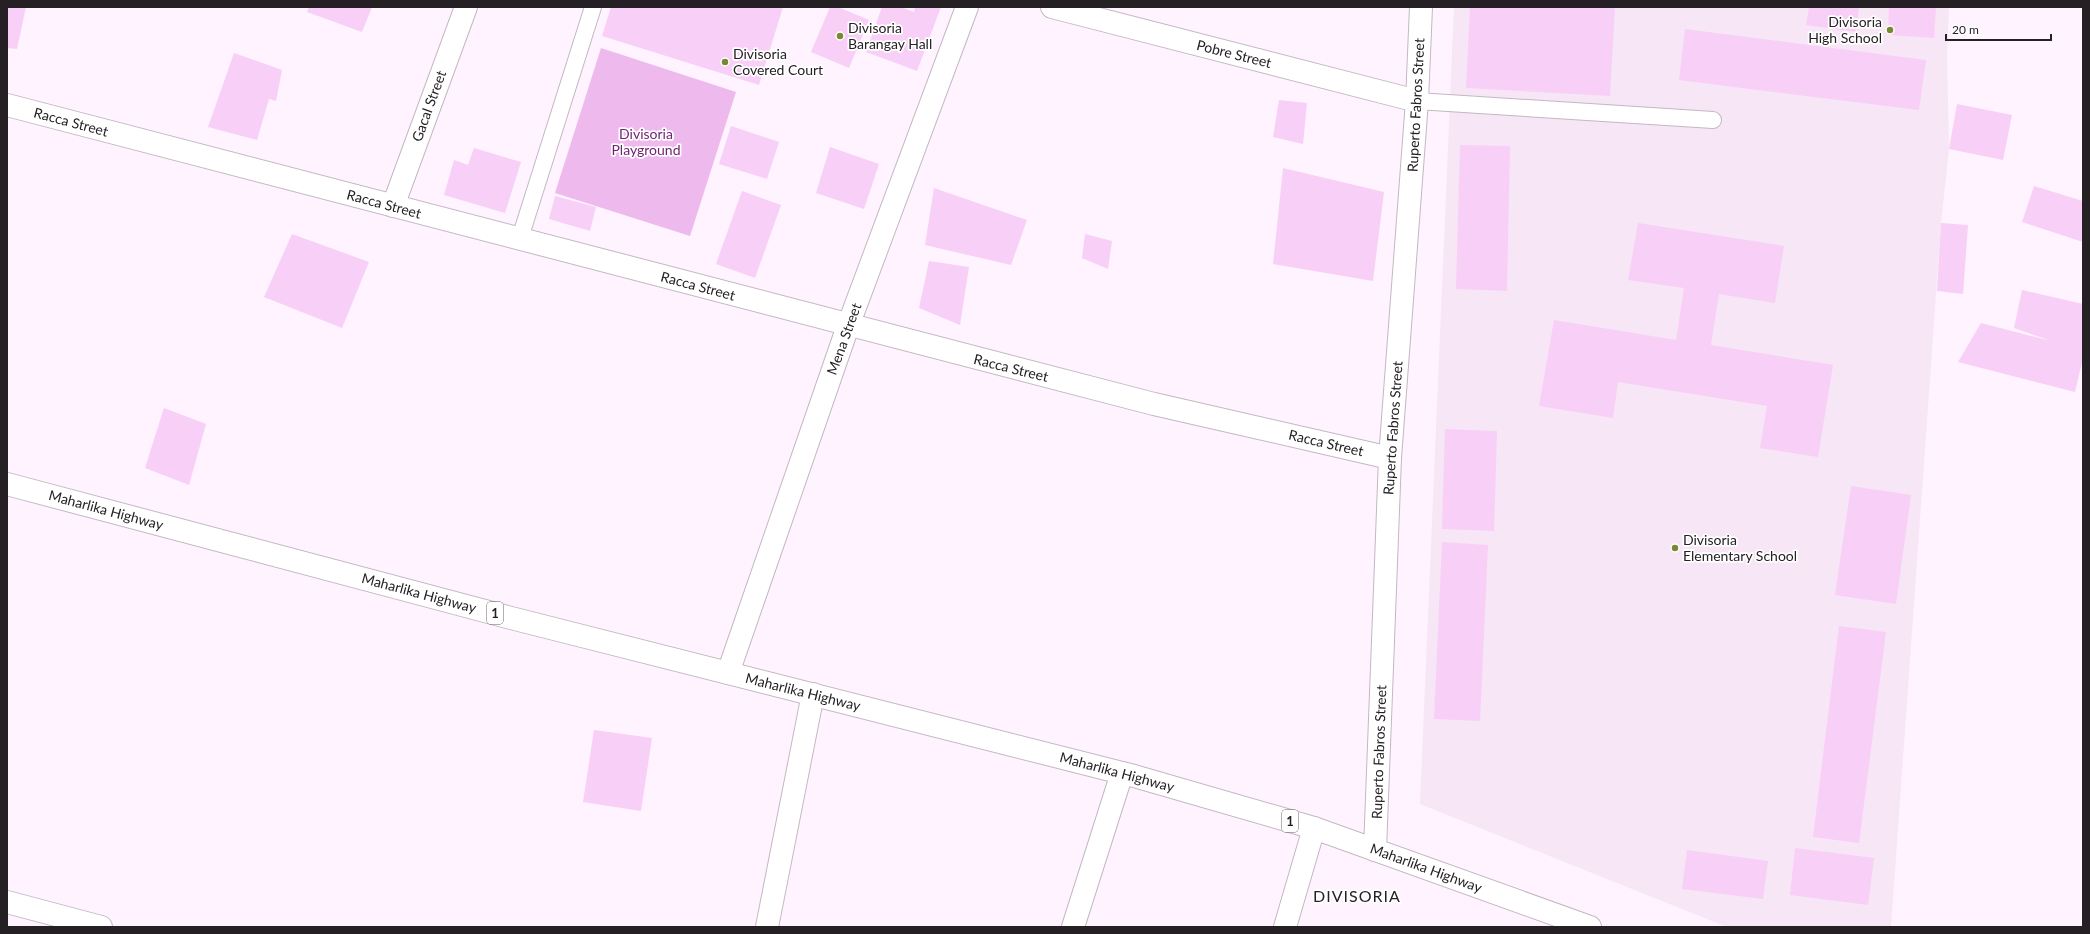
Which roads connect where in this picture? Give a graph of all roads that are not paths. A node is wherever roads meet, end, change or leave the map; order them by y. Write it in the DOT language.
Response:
graph roads {
  1 [pos="466,7"];
  2 [pos="593,7"];
  3 [pos="967,7"];
  4 [pos="1052,7"];
  5 [pos="1421,7"];
  6 [pos="1417,101"];
  7 [pos="7,105"];
  8 [pos="1712,120"];
  9 [pos="393,206"];
  10 [pos="520,238"];
  11 [pos="848,326"];
  12 [pos="1390,458"];
  13 [pos="7,484"];
  14 [pos="728,673"];
  15 [pos="813,694"];
  16 [pos="1122,773"];
  17 [pos="1314,828"];
  18 [pos="1375,850"];
  19 [pos="7,902"];
  20 [pos="101,927"];
  21 [pos="767,927"];
  22 [pos="1073,927"];
  23 [pos="1285,927"];
  24 [pos="1590,927"];
  1 -- 9 [label="main road, Gacal Street"];
  2 -- 10 [label="lane"];
  3 -- 11 [label="main road, Mena Street"];
  4 -- 6 [label="main road, Pobre Street"];
  5 -- 6 [label="main road, Ruperto Fabros Street"];
  6 -- 8 [label="lane"];
  6 -- 12 [label="main road, Ruperto Fabros Street"];
  7 -- 9 [label="main road, Racca Street"];
  9 -- 10 [label="main road, Racca Street"];
  10 -- 11 [label="main road, Racca Street"];
  11 -- 12 [label="main road, Racca Street"];
  11 -- 14 [label="main road, Mena Street"];
  12 -- 18 [label="main road, Ruperto Fabros Street"];
  13 -- 14 [label="main road, Maharlika Highway / 1"];
  14 -- 15 [label="main road, Maharlika Highway / 1"];
  15 -- 16 [label="main road, Maharlika Highway / 1"];
  15 -- 21 [label="main road"];
  16 -- 17 [label="main road, Maharlika Highway / 1"];
  16 -- 22 [label="main road"];
  17 -- 18 [label="main road, Maharlika Highway / 1"];
  17 -- 23 [label="main road"];
  18 -- 24 [label="main road, Maharlika Highway / 1"];
  19 -- 20 [label="main road"];
}
